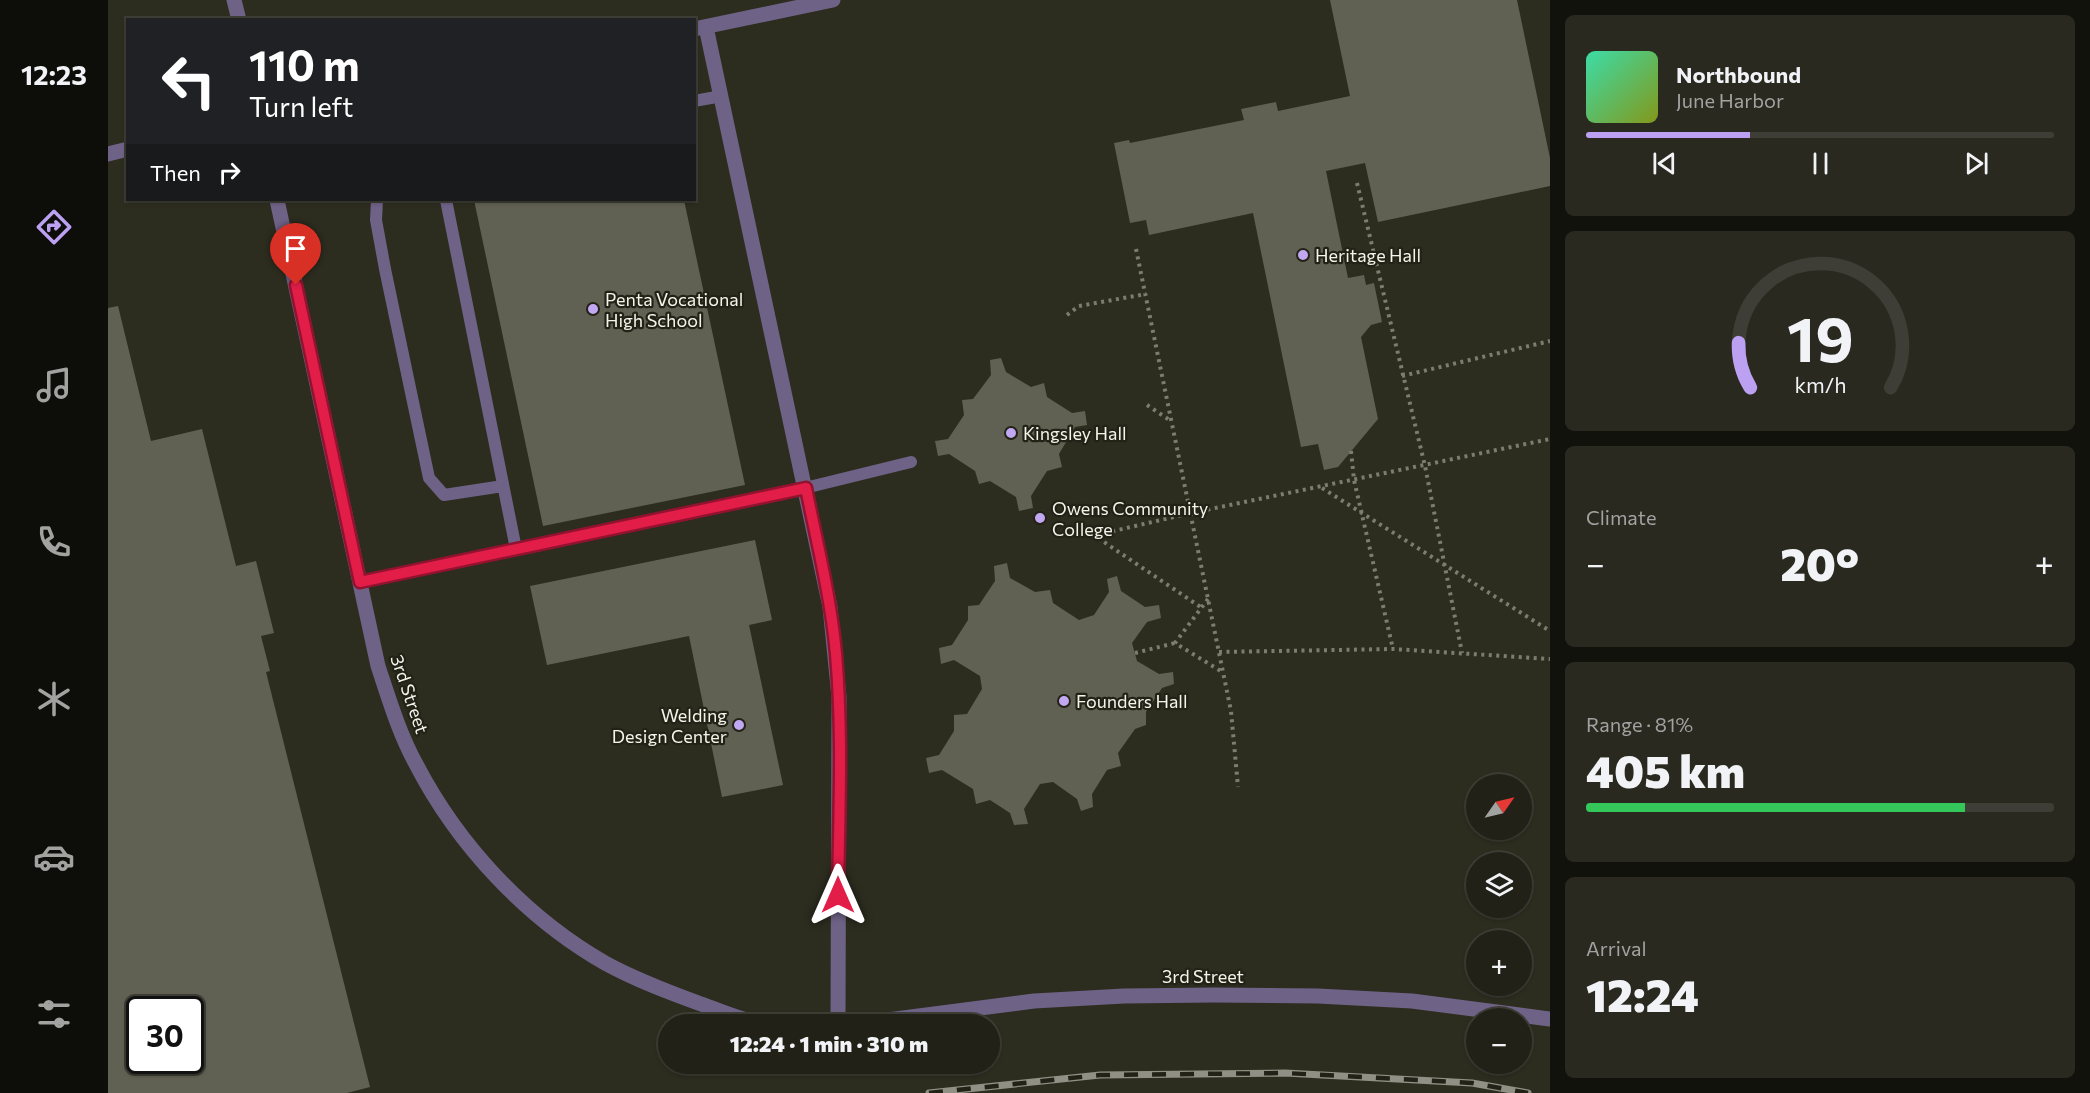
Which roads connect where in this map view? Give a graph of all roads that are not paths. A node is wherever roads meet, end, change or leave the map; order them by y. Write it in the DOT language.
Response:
graph roads {
  1 [pos="234,0"];
  2 [pos="833,0"];
  3 [pos="238,18"];
  4 [pos="700,28"];
  5 [pos="722,96"];
  6 [pos="696,102"];
  7 [pos="126,150"];
  8 [pos="108,154"];
  9 [pos="277,201"];
  10 [pos="377,201"];
  11 [pos="446,201"];
  12 [pos="911,462"];
  13 [pos="504,486"];
  14 [pos="806,488"];
  15 [pos="516,549"];
  16 [pos="360,582"];
  17 [pos="733,1014"];
  18 [pos="838,1014"];
  19 [pos="937,1014"];
  20 [pos="1550,1019"];
  1 -- 3 [label="street"];
  2 -- 4 [label="street"];
  4 -- 5 [label="street"];
  5 -- 6 [label="lane"];
  5 -- 14 [label="street"];
  7 -- 8 [label="street"];
  9 -- 16 [label="street, 3rd Street"];
  10 -- 13 [label="lane"];
  11 -- 13 [label="lane"];
  12 -- 14 [label="lane"];
  13 -- 15 [label="lane"];
  14 -- 15 [label="lane"];
  14 -- 18 [label="street"];
  15 -- 16 [label="lane"];
  16 -- 17 [label="street, 3rd Street"];
  19 -- 20 [label="street, 3rd Street"];
}
